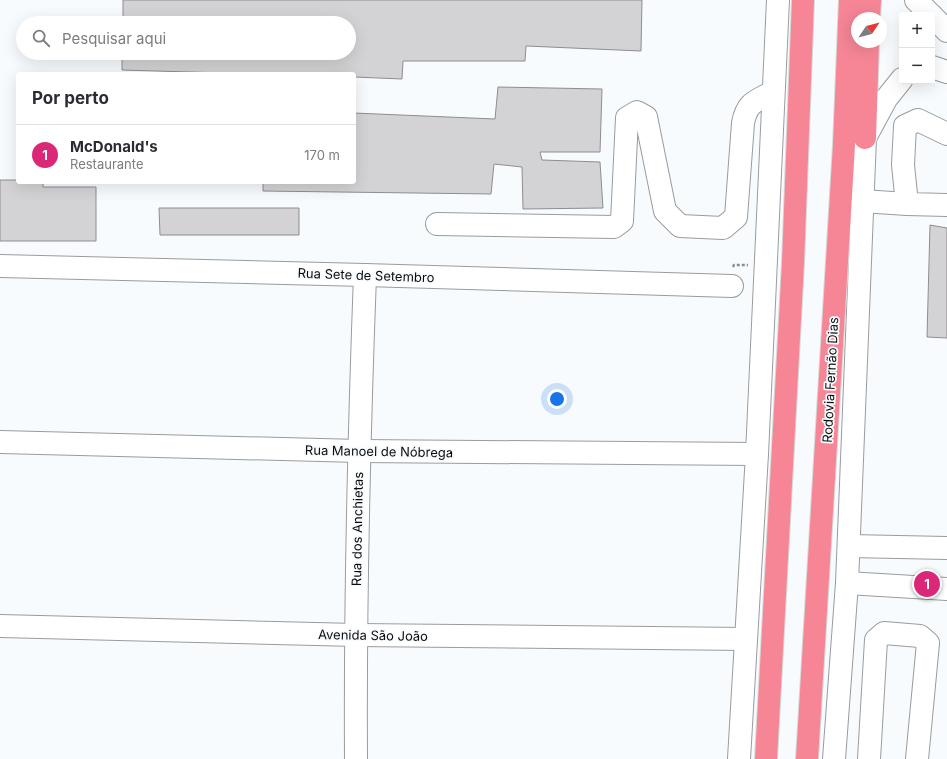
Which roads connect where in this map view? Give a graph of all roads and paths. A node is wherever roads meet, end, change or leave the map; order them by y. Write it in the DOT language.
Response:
graph roads {
  1 [pos="778,0"];
  2 [pos="804,0"];
  3 [pos="850,0"];
  4 [pos="870,0"];
  5 [pos="910,0"];
  6 [pos="916,0"];
  7 [pos="869,12"];
  8 [pos="910,12"];
  9 [pos="927,12"];
  10 [pos="935,20"];
  11 [pos="947,31"];
  12 [pos="868,48"];
  13 [pos="935,67"];
  14 [pos="947,72"];
  15 [pos="899,83"];
  16 [pos="773,92"];
  17 [pos="947,134"];
  18 [pos="865,138"];
  19 [pos="862,201"];
  20 [pos="907,204"];
  21 [pos="947,205"];
  22 [pos="437,224"];
  23 [pos="0,266"];
  24 [pos="365,275"];
  25 [pos="732,286"];
  26 [pos="0,442"];
  27 [pos="359,451"];
  28 [pos="757,454"];
  29 [pos="849,546"];
  30 [pos="947,548"];
  31 [pos="847,583"];
  32 [pos="947,589"];
  33 [pos="0,626"];
  34 [pos="356,635"];
  35 [pos="746,640"];
  36 [pos="356,759"];
  37 [pos="739,759"];
  38 [pos="766,759"];
  39 [pos="807,759"];
  40 [pos="834,759"];
  41 [pos="869,759"];
  42 [pos="917,759"];
  1 -- 16 [label="street"];
  2 -- 38 [label="highway"];
  3 -- 39 [label="highway, Rodovia Fernão Dias"];
  4 -- 7 [label="highway"];
  5 -- 8 [label="street"];
  6 -- 9 [label="street"];
  10 -- 11 [label="street"];
  12 -- 18 [label="highway"];
  13 -- 14 [label="street"];
  15 -- 18 [label="street, Rodovia Fernão Dias"];
  16 -- 22 [label="street"];
  16 -- 28 [label="street"];
  17 -- 20 [label="street"];
  18 -- 19 [label="street, Rodovia Fernão Dias"];
  19 -- 20 [label="street"];
  19 -- 29 [label="street, Rodovia Fernão Dias"];
  20 -- 21 [label="street"];
  23 -- 24 [label="street, Rua Sete de Setembro"];
  24 -- 25 [label="street, Rua Sete de Setembro"];
  24 -- 27 [label="street, Rua dos Anchietas"];
  26 -- 27 [label="street, Rua Manoel de Nóbrega"];
  27 -- 28 [label="street, Rua Manoel de Nóbrega"];
  27 -- 34 [label="street, Rua dos Anchietas"];
  28 -- 35 [label="street"];
  29 -- 30 [label="street"];
  29 -- 31 [label="street, Rodovia Fernão Dias"];
  31 -- 32 [label="street"];
  31 -- 40 [label="street, Rodovia Fernão Dias"];
  33 -- 34 [label="street, Avenida São João"];
  34 -- 35 [label="street, Avenida São João"];
  34 -- 36 [label="street, Rua dos Anchietas"];
  35 -- 37 [label="street"];
  41 -- 42 [label="street"];
}
